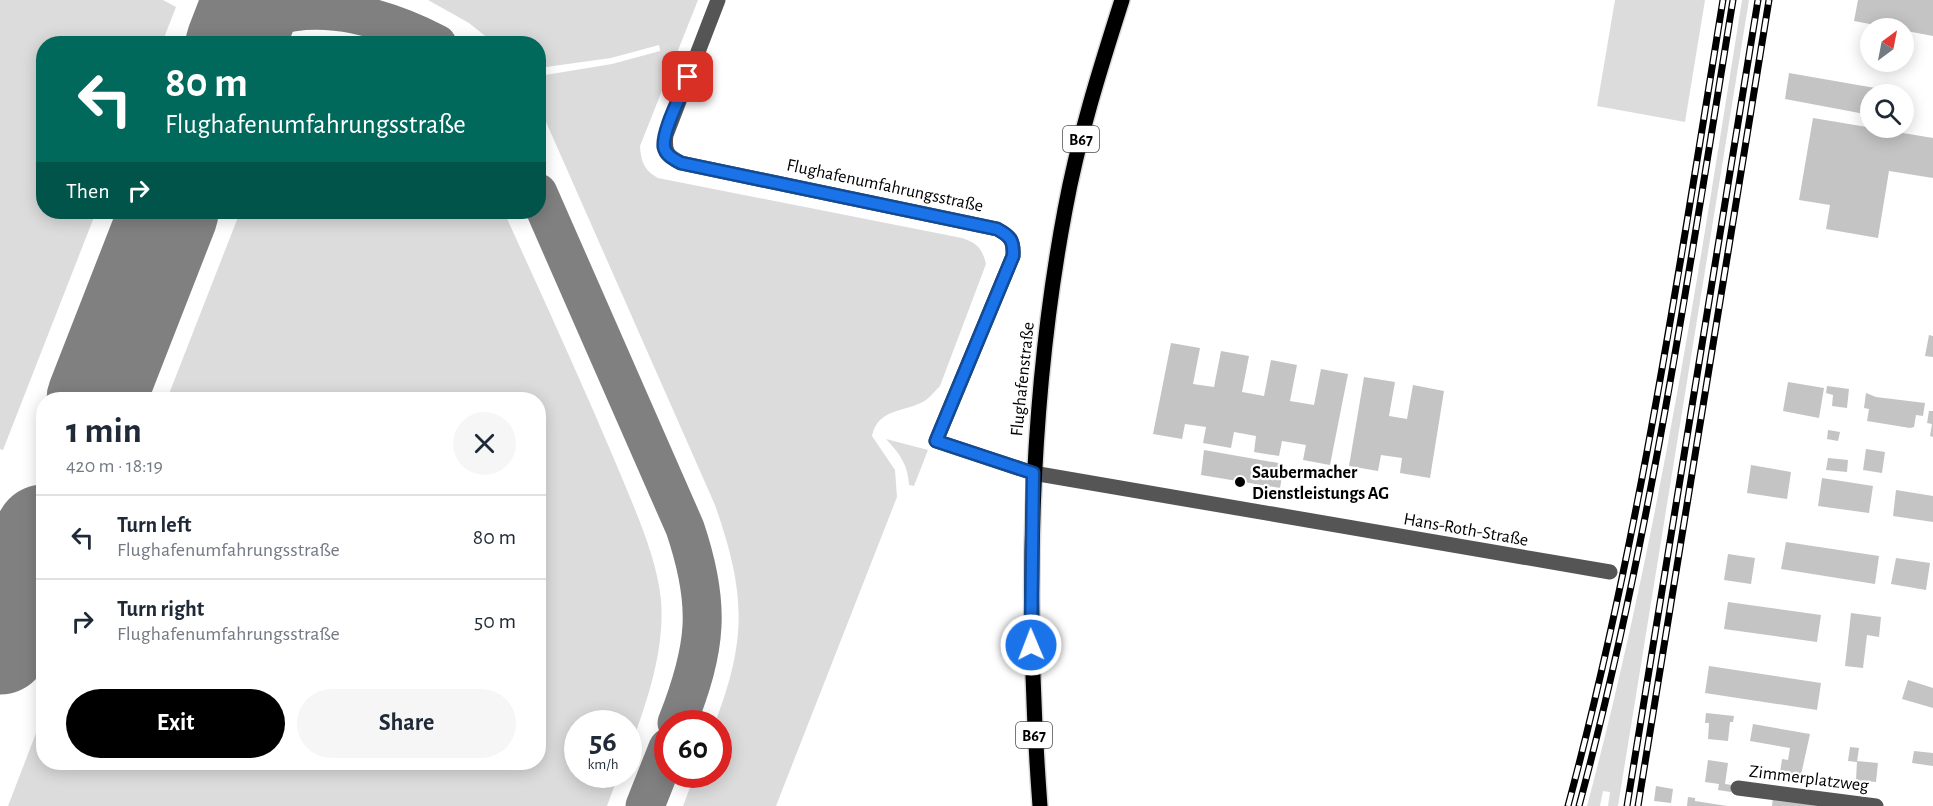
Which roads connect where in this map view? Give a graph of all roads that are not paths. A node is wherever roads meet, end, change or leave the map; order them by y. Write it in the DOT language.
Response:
graph roads {
  1 [pos="718,0"];
  2 [pos="1122,0"];
  3 [pos="1033,473"];
  4 [pos="1610,572"];
  5 [pos="1738,788"];
  6 [pos="1040,806"];
  7 [pos="1876,806"];
  1 -- 3 [label="street, Flughafenumfahrungsstraße"];
  2 -- 3 [label="main road, Flughafenstraße / B67"];
  3 -- 4 [label="street, Hans-Roth-Straße"];
  3 -- 6 [label="main road, Flughafenstraße / B67"];
  5 -- 7 [label="street, Zimmerplatzweg"];
}
